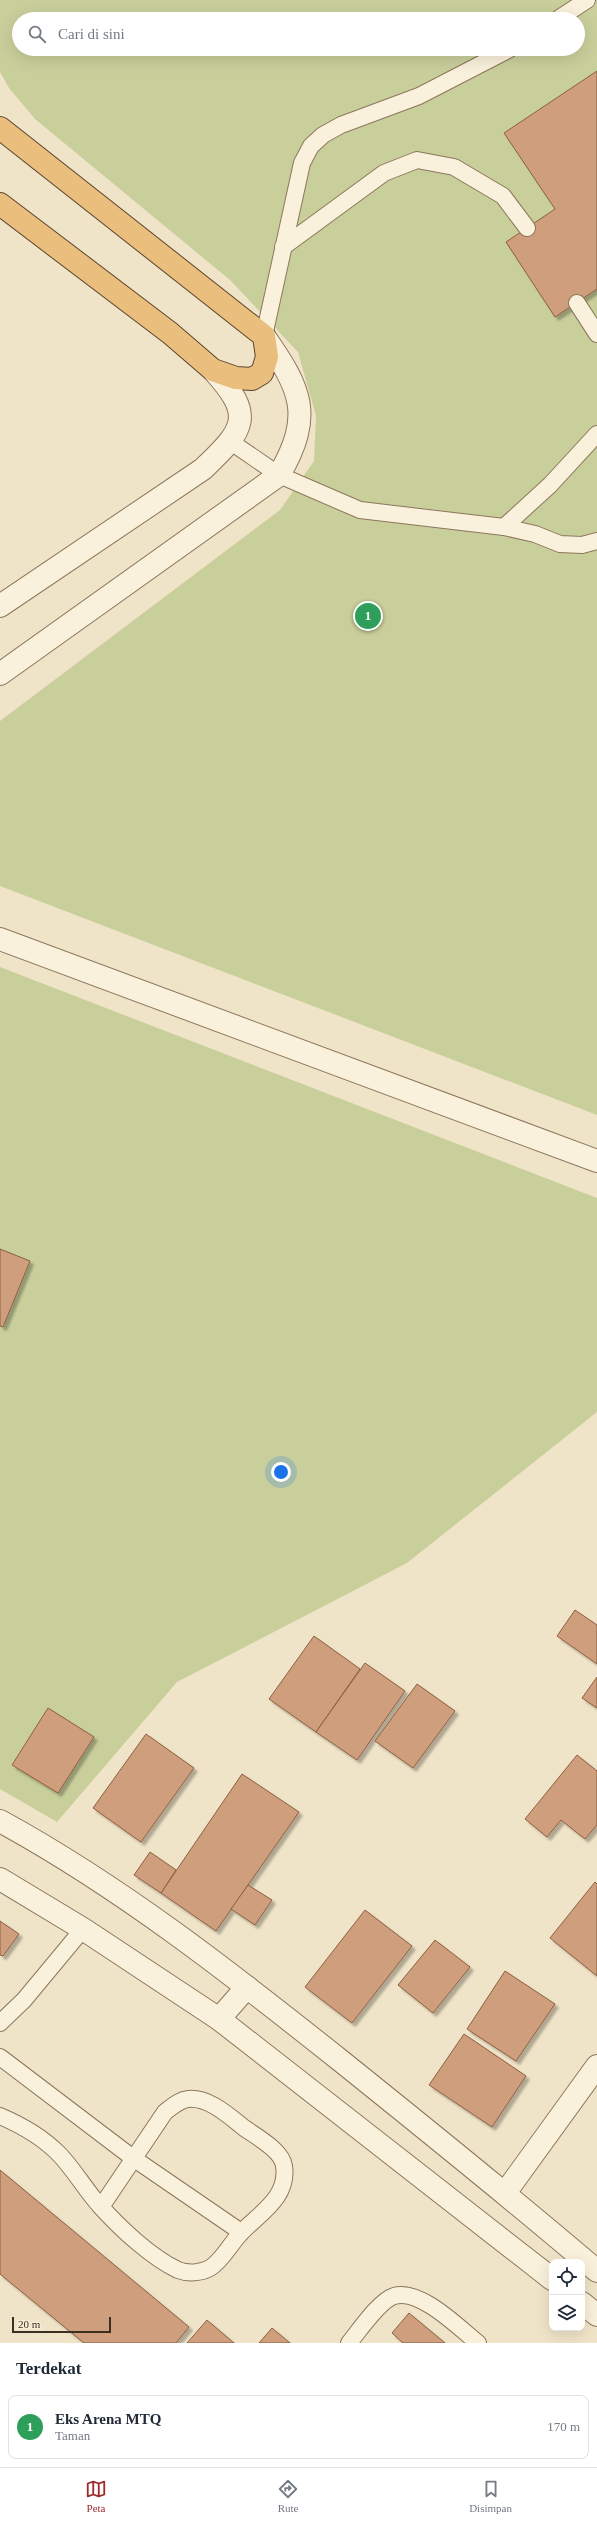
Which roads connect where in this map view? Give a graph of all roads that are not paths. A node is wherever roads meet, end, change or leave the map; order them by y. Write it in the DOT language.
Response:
graph roads {
  1 [pos="587,0"];
  2 [pos="569,12"];
  3 [pos="496,56"];
  4 [pos="0,128"];
  5 [pos="0,204"];
  6 [pos="527,228"];
  7 [pos="283,247"];
  8 [pos="577,303"];
  9 [pos="597,334"];
  10 [pos="264,336"];
  11 [pos="213,370"];
  12 [pos="597,434"];
  13 [pos="231,442"];
  14 [pos="279,475"];
  15 [pos="504,527"];
  16 [pos="597,541"];
  17 [pos="0,606"];
  18 [pos="0,674"];
  19 [pos="0,939"];
  20 [pos="597,1161"];
  21 [pos="0,1821"];
  22 [pos="0,1879"];
  23 [pos="83,1929"];
  24 [pos="247,1986"];
  25 [pos="219,2019"];
  26 [pos="0,2023"];
  27 [pos="0,2057"];
  28 [pos="597,2066"];
  29 [pos="0,2116"];
  30 [pos="133,2158"];
  31 [pos="505,2193"];
  32 [pos="101,2207"];
  33 [pos="241,2232"];
  34 [pos="597,2271"];
  35 [pos="549,2277"];
  36 [pos="585,2305"];
  37 [pos="597,2314"];
  38 [pos="349,2343"];
  39 [pos="478,2343"];
  1 -- 2 [label="lane"];
  3 -- 7 [label="lane"];
  4 -- 10 [label="highway"];
  5 -- 11 [label="highway"];
  6 -- 7 [label="lane"];
  7 -- 10 [label="lane"];
  8 -- 9 [label="lane"];
  10 -- 11 [label="highway"];
  10 -- 14 [label="street"];
  11 -- 13 [label="street"];
  12 -- 15 [label="lane"];
  13 -- 14 [label="lane"];
  13 -- 17 [label="street"];
  14 -- 15 [label="lane"];
  14 -- 18 [label="street"];
  15 -- 16 [label="lane"];
  19 -- 20 [label="street"];
  21 -- 24 [label="street"];
  22 -- 23 [label="street"];
  23 -- 25 [label="street"];
  23 -- 26 [label="lane"];
  24 -- 25 [label="street"];
  24 -- 31 [label="street"];
  25 -- 35 [label="street"];
  27 -- 30 [label="lane"];
  28 -- 31 [label="street"];
  29 -- 32 [label="lane"];
  30 -- 32 [label="lane"];
  30 -- 33 [label="lane"];
  30 -- 33 [label="lane"];
  31 -- 34 [label="street"];
  32 -- 33 [label="lane"];
  36 -- 37 [label="street"];
  38 -- 39 [label="lane"];
}
